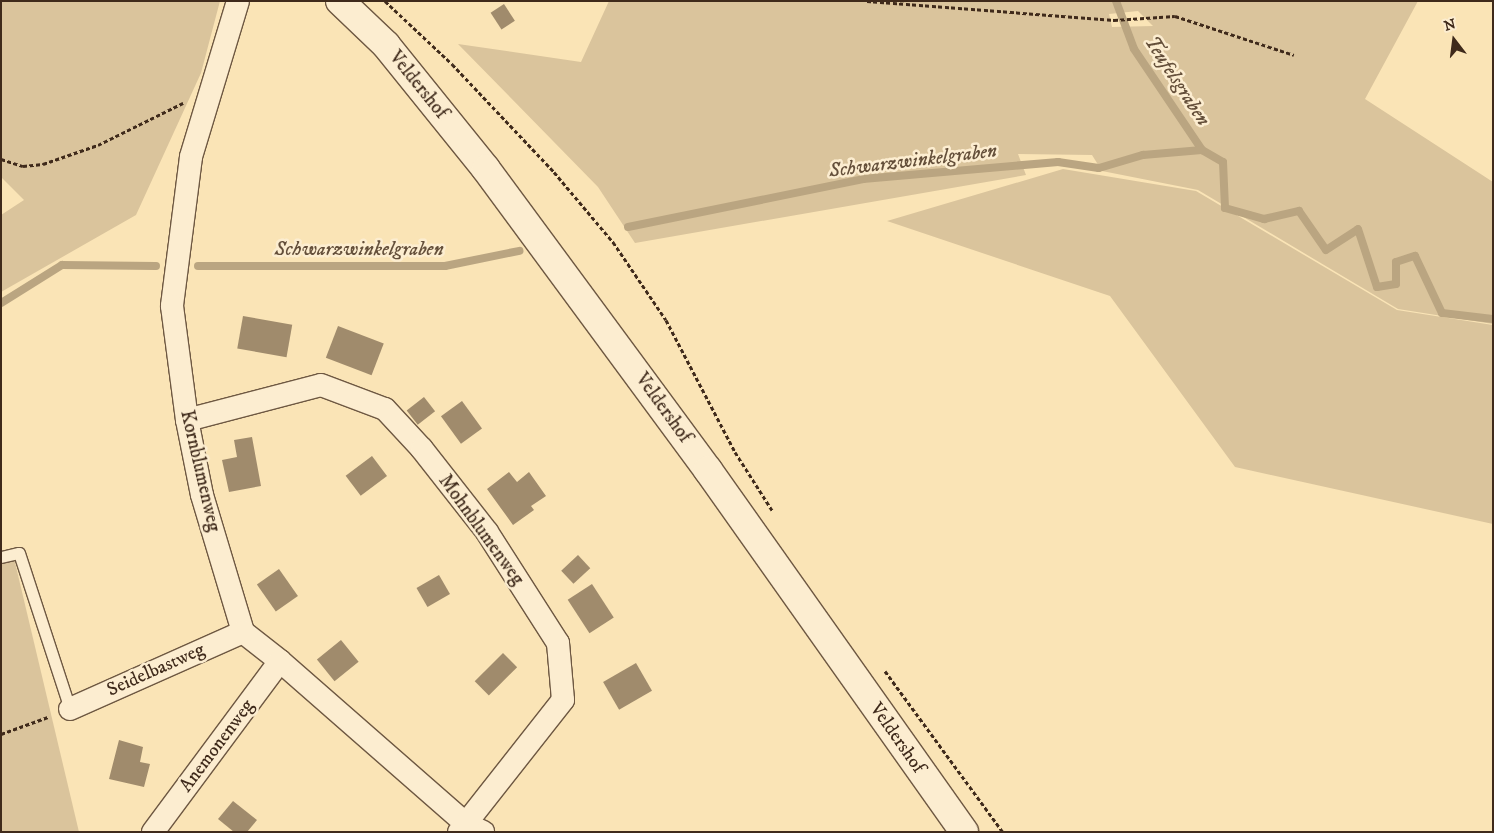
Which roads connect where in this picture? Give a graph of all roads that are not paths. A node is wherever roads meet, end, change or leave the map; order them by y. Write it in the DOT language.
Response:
graph roads {
  1 [pos="238,1"];
  2 [pos="340,1"];
  3 [pos="187,420"];
  4 [pos="1,557"];
  5 [pos="243,632"];
  6 [pos="280,661"];
  7 [pos="70,709"];
  8 [pos="469,829"];
  9 [pos="153,832"];
  10 [pos="964,832"];
  1 -- 3 [label="street, Kornblumenweg"];
  2 -- 10 [label="main road, Veldershof"];
  3 -- 5 [label="street, Kornblumenweg"];
  3 -- 8 [label="street, Mohnblumenweg"];
  4 -- 7 [label="lane"];
  5 -- 6 [label="street"];
  5 -- 7 [label="street, Seidelbastweg"];
  6 -- 8 [label="street"];
  6 -- 9 [label="street, Anemonenweg"];
}
